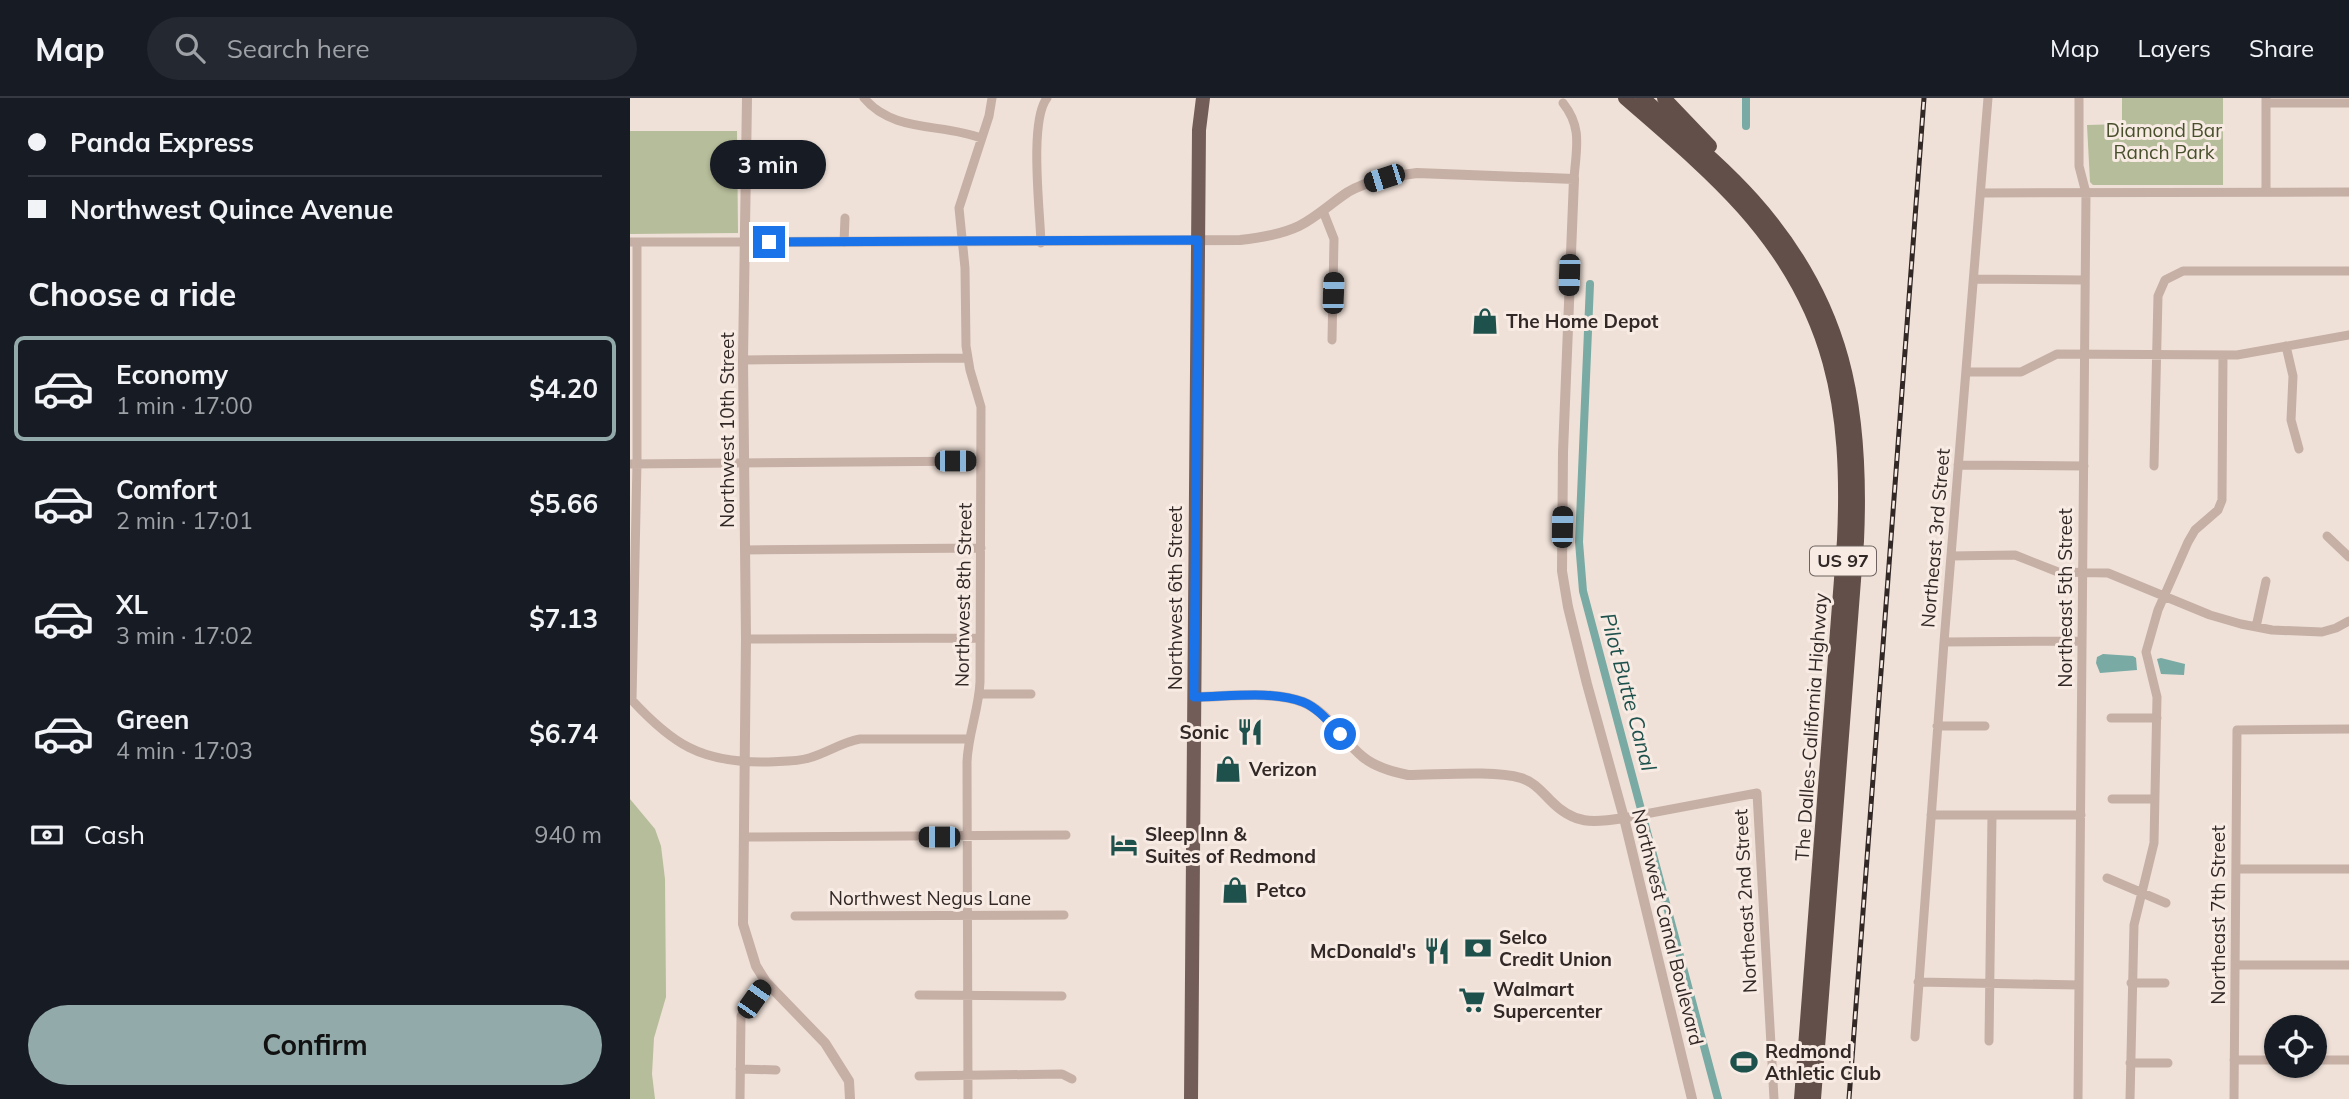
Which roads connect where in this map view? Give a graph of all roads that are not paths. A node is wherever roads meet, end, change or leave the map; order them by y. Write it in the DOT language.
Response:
graph roads {
  1 [pos="747,98"];
  2 [pos="864,98"];
  3 [pos="992,98"];
  4 [pos="1047,98"];
  5 [pos="1203,98"];
  6 [pos="1614,98"];
  7 [pos="1625,98"];
  8 [pos="1643,98"];
  9 [pos="1664,98"];
  10 [pos="1988,98"];
  11 [pos="2079,98"];
  12 [pos="2266,101"];
  13 [pos="1563,103"];
  14 [pos="2349,103"];
  15 [pos="981,138"];
  16 [pos="1682,149"];
  17 [pos="1574,179"];
  18 [pos="2266,192"];
  19 [pos="2349,192"];
  20 [pos="1981,193"];
  21 [pos="2086,193"];
  22 [pos="1752,199"];
  23 [pos="1323,211"];
  24 [pos="845,218"];
  25 [pos="1198,240"];
  26 [pos="634,242"];
  27 [pos="746,242"];
  28 [pos="844,242"];
  29 [pos="962,242"];
  30 [pos="1041,243"];
  31 [pos="2349,271"];
  32 [pos="1974,279"];
  33 [pos="2085,279"];
  34 [pos="2349,335"];
  35 [pos="1332,340"];
  36 [pos="2286,346"];
  37 [pos="2085,354"];
  38 [pos="2156,355"];
  39 [pos="2223,355"];
  40 [pos="968,358"];
  41 [pos="743,360"];
  42 [pos="1966,372"];
  43 [pos="2299,449"];
  44 [pos="981,461"];
  45 [pos="744,463"];
  46 [pos="634,464"];
  47 [pos="1958,465"];
  48 [pos="2084,466"];
  49 [pos="2154,466"];
  50 [pos="2327,536"];
  51 [pos="981,548"];
  52 [pos="745,550"];
  53 [pos="1951,556"];
  54 [pos="2349,556"];
  55 [pos="2083,573"];
  56 [pos="2266,581"];
  57 [pos="2164,595"];
  58 [pos="2349,621"];
  59 [pos="2256,627"];
  60 [pos="980,638"];
  61 [pos="746,639"];
  62 [pos="2082,641"];
  63 [pos="1944,642"];
  64 [pos="979,694"];
  65 [pos="1031,694"];
  66 [pos="1194,697"];
  67 [pos="631,699"];
  68 [pos="2111,718"];
  69 [pos="2157,718"];
  70 [pos="1937,726"];
  71 [pos="1985,726"];
  72 [pos="2349,729"];
  73 [pos="968,739"];
  74 [pos="745,762"];
  75 [pos="2112,799"];
  76 [pos="2155,799"];
  77 [pos="1931,815"];
  78 [pos="1992,816"];
  79 [pos="2081,816"];
  80 [pos="1627,818"];
  81 [pos="1066,835"];
  82 [pos="745,837"];
  83 [pos="967,837"];
  84 [pos="2236,869"];
  85 [pos="2349,869"];
  86 [pos="2107,878"];
  87 [pos="2142,893"];
  88 [pos="2166,903"];
  89 [pos="967,915"];
  90 [pos="1064,915"];
  91 [pos="795,916"];
  92 [pos="2235,965"];
  93 [pos="2349,965"];
  94 [pos="766,982"];
  95 [pos="1918,982"];
  96 [pos="1990,983"];
  97 [pos="2131,983"];
  98 [pos="2165,983"];
  99 [pos="2079,985"];
  100 [pos="919,995"];
  101 [pos="968,995"];
  102 [pos="1062,996"];
  103 [pos="1915,1037"];
  104 [pos="1989,1041"];
  105 [pos="2234,1060"];
  106 [pos="2264,1060"];
  107 [pos="2327,1060"];
  108 [pos="2349,1060"];
  109 [pos="2130,1063"];
  110 [pos="2168,1063"];
  111 [pos="740,1069"];
  112 [pos="776,1070"];
  113 [pos="968,1075"];
  114 [pos="919,1076"];
  115 [pos="1072,1079"];
  116 [pos="740,1099"];
  117 [pos="850,1099"];
  118 [pos="968,1099"];
  119 [pos="1191,1099"];
  120 [pos="1692,1099"];
  121 [pos="1774,1099"];
  122 [pos="1801,1099"];
  123 [pos="1814,1099"];
  124 [pos="2078,1099"];
  125 [pos="2130,1099"];
  126 [pos="2234,1099"];
  1 -- 27 [label="street, Northwest 10th Street"];
  2 -- 15 [label="street"];
  3 -- 15 [label="street, Northwest 8th Street"];
  4 -- 30 [label="street"];
  5 -- 25 [label="main road, Northwest 6th Street"];
  6 -- 16 [label="highway"];
  7 -- 16 [label="highway, The Dalles-California Highway / US 97"];
  8 -- 22 [label="highway, The Dalles-California Highway / US 97"];
  9 -- 22 [label="highway"];
  10 -- 20 [label="street, Northeast 3rd Street"];
  11 -- 21 [label="street, Northeast 5th Street"];
  12 -- 14 [label="street"];
  12 -- 18 [label="street"];
  13 -- 17 [label="street, Northwest Canal Boulevard"];
  15 -- 29 [label="street, Northwest 8th Street"];
  16 -- 122 [label="highway, The Dalles-California Highway / US 97"];
  17 -- 23 [label="street"];
  17 -- 80 [label="street, Northwest Canal Boulevard"];
  18 -- 19 [label="street"];
  18 -- 21 [label="street"];
  20 -- 21 [label="street"];
  20 -- 32 [label="street, Northeast 3rd Street"];
  21 -- 33 [label="street, Northeast 5th Street"];
  22 -- 123 [label="highway, The Dalles-California Highway / US 97"];
  23 -- 25 [label="street"];
  23 -- 35 [label="street"];
  24 -- 28 [label="street"];
  25 -- 30 [label="street"];
  25 -- 66 [label="main road, Northwest 6th Street"];
  26 -- 27 [label="street"];
  26 -- 46 [label="street"];
  27 -- 28 [label="street"];
  27 -- 41 [label="street, Northwest 10th Street"];
  28 -- 29 [label="street"];
  29 -- 30 [label="street"];
  29 -- 40 [label="street, Northwest 8th Street"];
  31 -- 38 [label="street"];
  32 -- 33 [label="street"];
  32 -- 42 [label="street, Northeast 3rd Street"];
  33 -- 37 [label="street, Northeast 5th Street"];
  34 -- 36 [label="street"];
  36 -- 39 [label="street"];
  36 -- 43 [label="street"];
  37 -- 38 [label="street"];
  37 -- 42 [label="street"];
  37 -- 48 [label="street, Northeast 5th Street"];
  38 -- 39 [label="street"];
  38 -- 49 [label="street"];
  39 -- 57 [label="street"];
  40 -- 41 [label="street"];
  40 -- 44 [label="street, Northwest 8th Street"];
  41 -- 45 [label="street, Northwest 10th Street"];
  42 -- 47 [label="street, Northeast 3rd Street"];
  44 -- 45 [label="street"];
  44 -- 51 [label="street, Northwest 8th Street"];
  45 -- 46 [label="street"];
  45 -- 52 [label="street, Northwest 10th Street"];
  46 -- 67 [label="street"];
  47 -- 48 [label="street"];
  47 -- 53 [label="street, Northeast 3rd Street"];
  48 -- 55 [label="street, Northeast 5th Street"];
  50 -- 54 [label="street"];
  51 -- 52 [label="street"];
  51 -- 60 [label="street, Northwest 8th Street"];
  52 -- 61 [label="street, Northwest 10th Street"];
  53 -- 55 [label="street"];
  53 -- 63 [label="street, Northeast 3rd Street"];
  55 -- 57 [label="street"];
  55 -- 62 [label="street, Northeast 5th Street"];
  56 -- 59 [label="street"];
  57 -- 59 [label="street"];
  57 -- 69 [label="street"];
  58 -- 59 [label="street"];
  60 -- 61 [label="street"];
  60 -- 64 [label="street, Northwest 8th Street"];
  61 -- 74 [label="street, Northwest 10th Street"];
  62 -- 63 [label="street"];
  62 -- 79 [label="street, Northeast 5th Street"];
  63 -- 70 [label="street, Northeast 3rd Street"];
  64 -- 65 [label="street"];
  64 -- 73 [label="street, Northwest 8th Street"];
  66 -- 80 [label="street"];
  66 -- 119 [label="main road, Northwest 6th Street"];
  67 -- 74 [label="street"];
  68 -- 69 [label="street"];
  69 -- 76 [label="street"];
  70 -- 71 [label="street"];
  70 -- 77 [label="street, Northeast 3rd Street"];
  72 -- 84 [label="street, Northeast 7th Street"];
  73 -- 74 [label="street"];
  73 -- 83 [label="street, Northwest 8th Street"];
  74 -- 82 [label="street, Northwest 10th Street"];
  75 -- 76 [label="street"];
  76 -- 87 [label="street"];
  77 -- 78 [label="street"];
  77 -- 95 [label="street, Northeast 3rd Street"];
  78 -- 79 [label="street"];
  78 -- 96 [label="street"];
  79 -- 99 [label="street, Northeast 5th Street"];
  80 -- 120 [label="street, Northwest Canal Boulevard"];
  80 -- 121 [label="street, Northeast 2nd Street"];
  81 -- 83 [label="street"];
  82 -- 83 [label="street"];
  82 -- 94 [label="street, Northwest 10th Street"];
  83 -- 89 [label="street, Northwest 8th Street"];
  84 -- 85 [label="street"];
  84 -- 92 [label="street, Northeast 7th Street"];
  86 -- 87 [label="street"];
  87 -- 88 [label="street"];
  87 -- 97 [label="street"];
  89 -- 90 [label="street, Northwest Negus Lane"];
  89 -- 91 [label="street, Northwest Negus Lane"];
  89 -- 101 [label="street, Northwest 8th Street"];
  92 -- 93 [label="street"];
  92 -- 105 [label="street, Northeast 7th Street"];
  94 -- 111 [label="street"];
  94 -- 117 [label="street, Northwest 10th Street"];
  95 -- 96 [label="street"];
  95 -- 103 [label="street, Northeast 3rd Street"];
  96 -- 99 [label="street"];
  96 -- 104 [label="street"];
  97 -- 98 [label="street"];
  97 -- 109 [label="street"];
  99 -- 124 [label="street, Northeast 5th Street"];
  100 -- 101 [label="street"];
  101 -- 102 [label="street"];
  101 -- 113 [label="street, Northwest 8th Street"];
  105 -- 106 [label="street"];
  105 -- 126 [label="street, Northeast 7th Street"];
  107 -- 108 [label="street"];
  109 -- 110 [label="street"];
  109 -- 125 [label="street"];
  111 -- 112 [label="street"];
  111 -- 116 [label="street"];
  113 -- 114 [label="street"];
  113 -- 115 [label="street"];
  113 -- 118 [label="street, Northwest 8th Street"];
}
